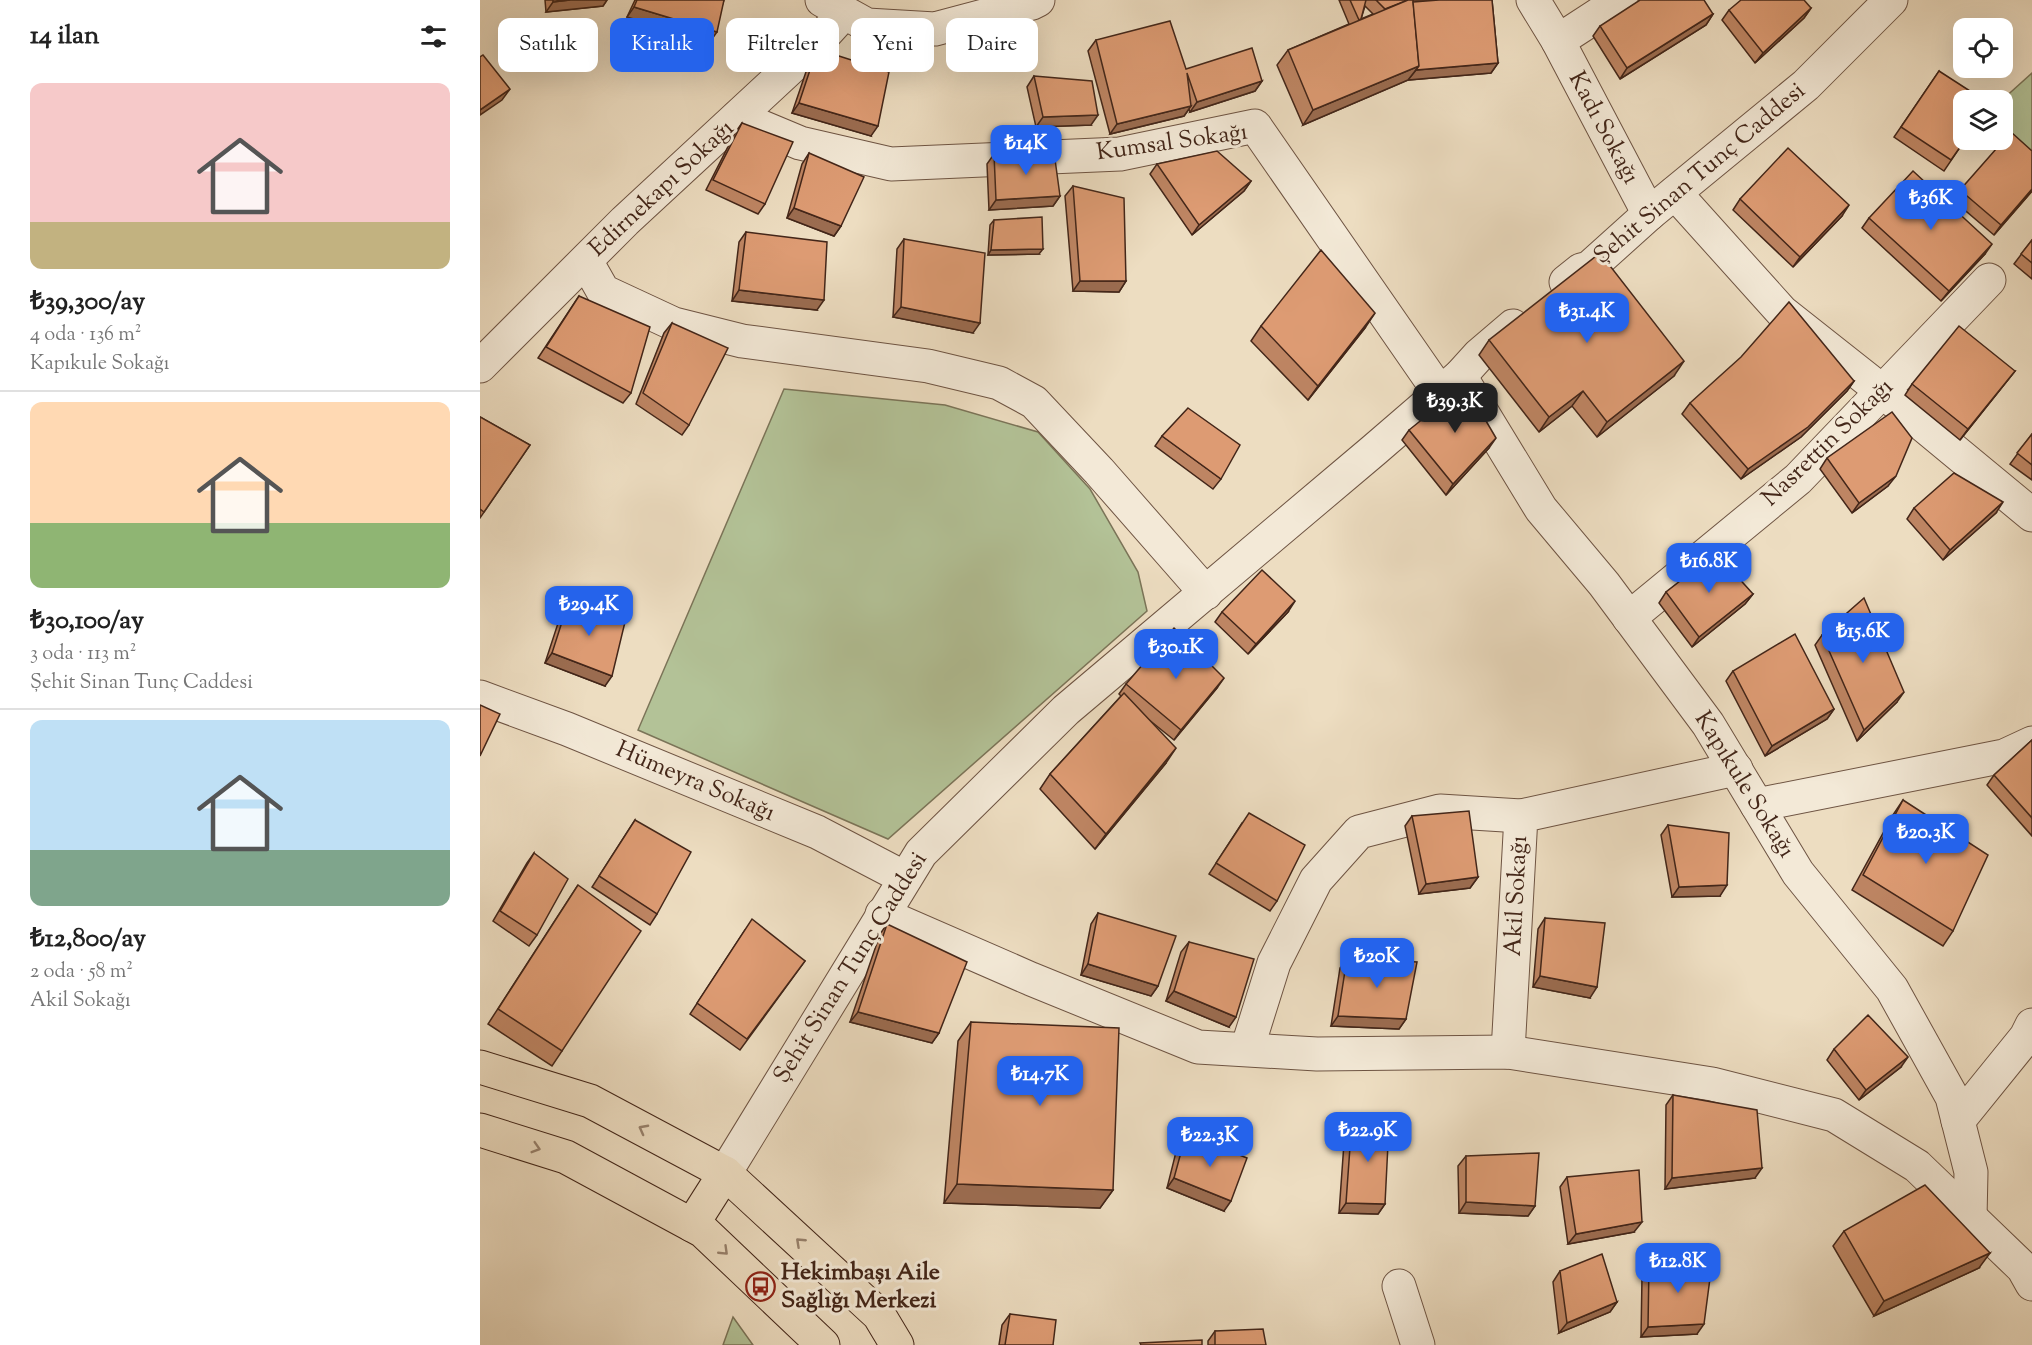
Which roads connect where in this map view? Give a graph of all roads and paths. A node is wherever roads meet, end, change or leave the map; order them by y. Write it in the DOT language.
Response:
graph roads {
  1 [pos="1038,0"];
  2 [pos="1533,0"];
  3 [pos="1621,0"];
  4 [pos="1891,0"];
  5 [pos="833,6"];
  6 [pos="1558,41"];
  7 [pos="738,117"];
  8 [pos="1675,193"];
  9 [pos="1649,214"];
  10 [pos="586,261"];
  11 [pos="1989,280"];
  12 [pos="480,366"];
  13 [pos="1450,384"];
  14 [pos="1882,391"];
  15 [pos="2032,515"];
  16 [pos="1206,592"];
  17 [pos="1629,618"];
  18 [pos="480,697"];
  19 [pos="2032,743"];
  20 [pos="1736,769"];
  21 [pos="1757,805"];
  22 [pos="1521,816"];
  23 [pos="905,878"];
  24 [pos="882,914"];
  25 [pos="2032,1025"];
  26 [pos="1247,1049"];
  27 [pos="1508,1052"];
  28 [pos="480,1067"];
  29 [pos="1958,1121"];
  30 [pos="480,1130"];
  31 [pos="725,1173"];
  32 [pos="1970,1218"];
  33 [pos="692,1225"];
  34 [pos="2032,1284"];
  35 [pos="1399,1286"];
  36 [pos="823,1345"];
  37 [pos="897,1345"];
  38 [pos="1418,1345"];
  1 -- 5 [label="street, Edirnekapı Sokağı"];
  2 -- 6 [label="street, Kadı Sokağı"];
  3 -- 6 [label="street"];
  4 -- 8 [label="street, Şehit Sinan Tunç Caddesi"];
  5 -- 7 [label="street, Edirnekapı Sokağı"];
  6 -- 9 [label="street, Kadı Sokağı"];
  7 -- 10 [label="street, Edirnekapı Sokağı"];
  7 -- 13 [label="street, Kumsal Sokağı"];
  8 -- 9 [label="street, Şehit Sinan Tunç Caddesi"];
  8 -- 14 [label="street"];
  9 -- 13 [label="street, Şehit Sinan Tunç Caddesi"];
  10 -- 12 [label="street, Edirnekapı Sokağı"];
  10 -- 16 [label="street"];
  11 -- 14 [label="street, Nasrettin Sokağı"];
  13 -- 16 [label="street, Şehit Sinan Tunç Caddesi"];
  13 -- 17 [label="street, Kapıkule Sokağı"];
  14 -- 15 [label="street"];
  14 -- 17 [label="street, Nasrettin Sokağı"];
  16 -- 23 [label="street, Şehit Sinan Tunç Caddesi"];
  17 -- 20 [label="street, Kapıkule Sokağı"];
  18 -- 23 [label="street, Hümeyra Sokağı"];
  19 -- 21 [label="street"];
  20 -- 21 [label="street, Kapıkule Sokağı"];
  20 -- 22 [label="street, Akil Sokağı"];
  21 -- 29 [label="street, Kapıkule Sokağı"];
  22 -- 26 [label="street"];
  22 -- 27 [label="street, Akil Sokağı"];
  23 -- 24 [label="street, Şehit Sinan Tunç Caddesi"];
  24 -- 26 [label="street"];
  24 -- 31 [label="street, Şehit Sinan Tunç Caddesi"];
  25 -- 29 [label="street"];
  26 -- 27 [label="street"];
  27 -- 32 [label="street"];
  31 -- 28 [label="main road, one-way"];
  29 -- 32 [label="street, Kapıkule Sokağı"];
  30 -- 33 [label="main road, one-way"];
  31 -- 33 [label="main road"];
  37 -- 31 [label="main road, one-way"];
  32 -- 34 [label="street"];
  33 -- 36 [label="main road, one-way"];
  35 -- 38 [label="street"];
}
